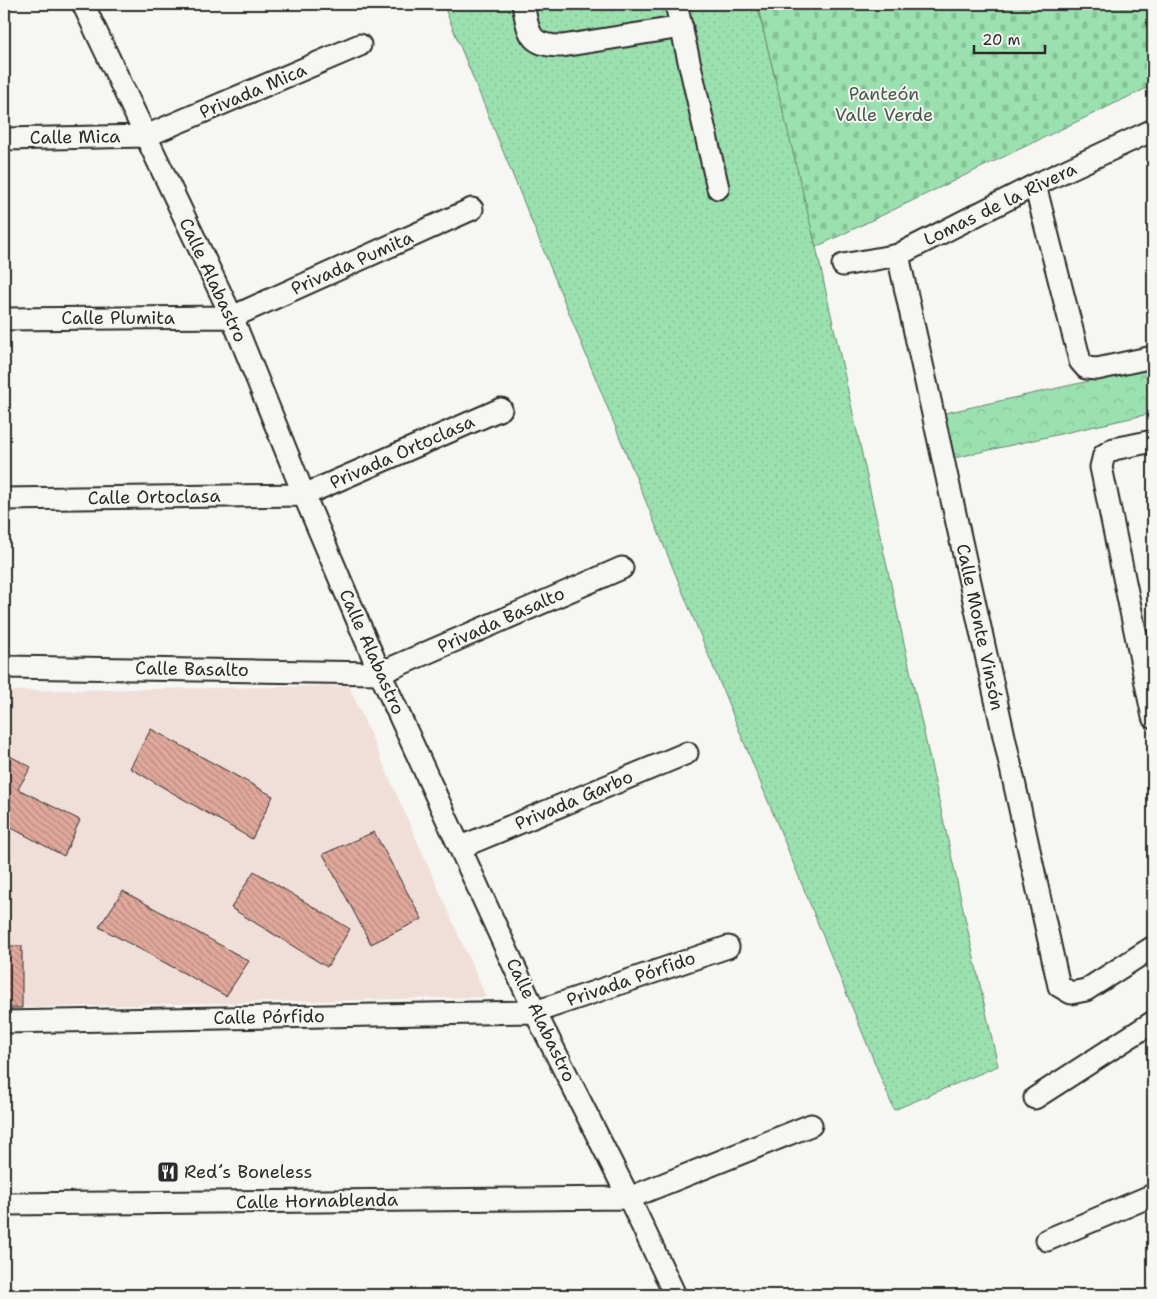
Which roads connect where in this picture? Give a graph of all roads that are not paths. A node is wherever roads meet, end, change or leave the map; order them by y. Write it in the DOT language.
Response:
graph roads {
  1 [pos="82,4"];
  2 [pos="523,4"];
  3 [pos="676,4"];
  4 [pos="682,27"];
  5 [pos="360,45"];
  6 [pos="1153,130"];
  7 [pos="146,136"];
  8 [pos="4,138"];
  9 [pos="1035,186"];
  10 [pos="718,188"];
  11 [pos="472,209"];
  12 [pos="898,255"];
  13 [pos="843,265"];
  14 [pos="232,317"];
  15 [pos="4,318"];
  16 [pos="1153,357"];
  17 [pos="501,409"];
  18 [pos="1153,441"];
  19 [pos="304,495"];
  20 [pos="4,499"];
  21 [pos="622,568"];
  22 [pos="4,667"];
  23 [pos="380,673"];
  24 [pos="1153,717"];
  25 [pos="687,753"];
  26 [pos="461,847"];
  27 [pos="728,947"];
  28 [pos="1153,947"];
  29 [pos="535,1012"];
  30 [pos="4,1022"];
  31 [pos="1153,1022"];
  32 [pos="1035,1098"];
  33 [pos="811,1125"];
  34 [pos="1153,1195"];
  35 [pos="630,1198"];
  36 [pos="4,1204"];
  37 [pos="1047,1240"];
  38 [pos="675,1295"];
  1 -- 7 [label="street, Calle Alabastro"];
  2 -- 4 [label="street"];
  3 -- 4 [label="street"];
  4 -- 10 [label="street"];
  5 -- 7 [label="street, Privada Mica"];
  6 -- 9 [label="street, Lomas de la Rivera"];
  7 -- 8 [label="street, Calle Mica"];
  7 -- 14 [label="street, Calle Alabastro"];
  9 -- 12 [label="street, Lomas de la Rivera"];
  9 -- 16 [label="street"];
  11 -- 14 [label="street, Privada Pumita"];
  12 -- 13 [label="street, Lomas de la Rivera"];
  12 -- 28 [label="street, Calle Monte Vinsón"];
  14 -- 15 [label="street, Calle Plumita"];
  14 -- 19 [label="street, Calle Alabastro"];
  17 -- 19 [label="street, Privada Ortoclasa"];
  18 -- 24 [label="street"];
  19 -- 20 [label="street, Calle Ortoclasa"];
  19 -- 23 [label="street, Calle Alabastro"];
  21 -- 23 [label="street, Privada Basalto"];
  22 -- 23 [label="street, Calle Basalto"];
  23 -- 26 [label="street, Calle Alabastro"];
  25 -- 26 [label="street, Privada Garbo"];
  26 -- 29 [label="street, Calle Alabastro"];
  27 -- 29 [label="street, Privada Pórfido"];
  29 -- 30 [label="street, Calle Pórfido"];
  29 -- 35 [label="street, Calle Alabastro"];
  31 -- 32 [label="street"];
  33 -- 35 [label="street"];
  34 -- 37 [label="street"];
  35 -- 36 [label="street, Calle Hornablenda"];
  35 -- 38 [label="street, Calle Alabastro"];
}
